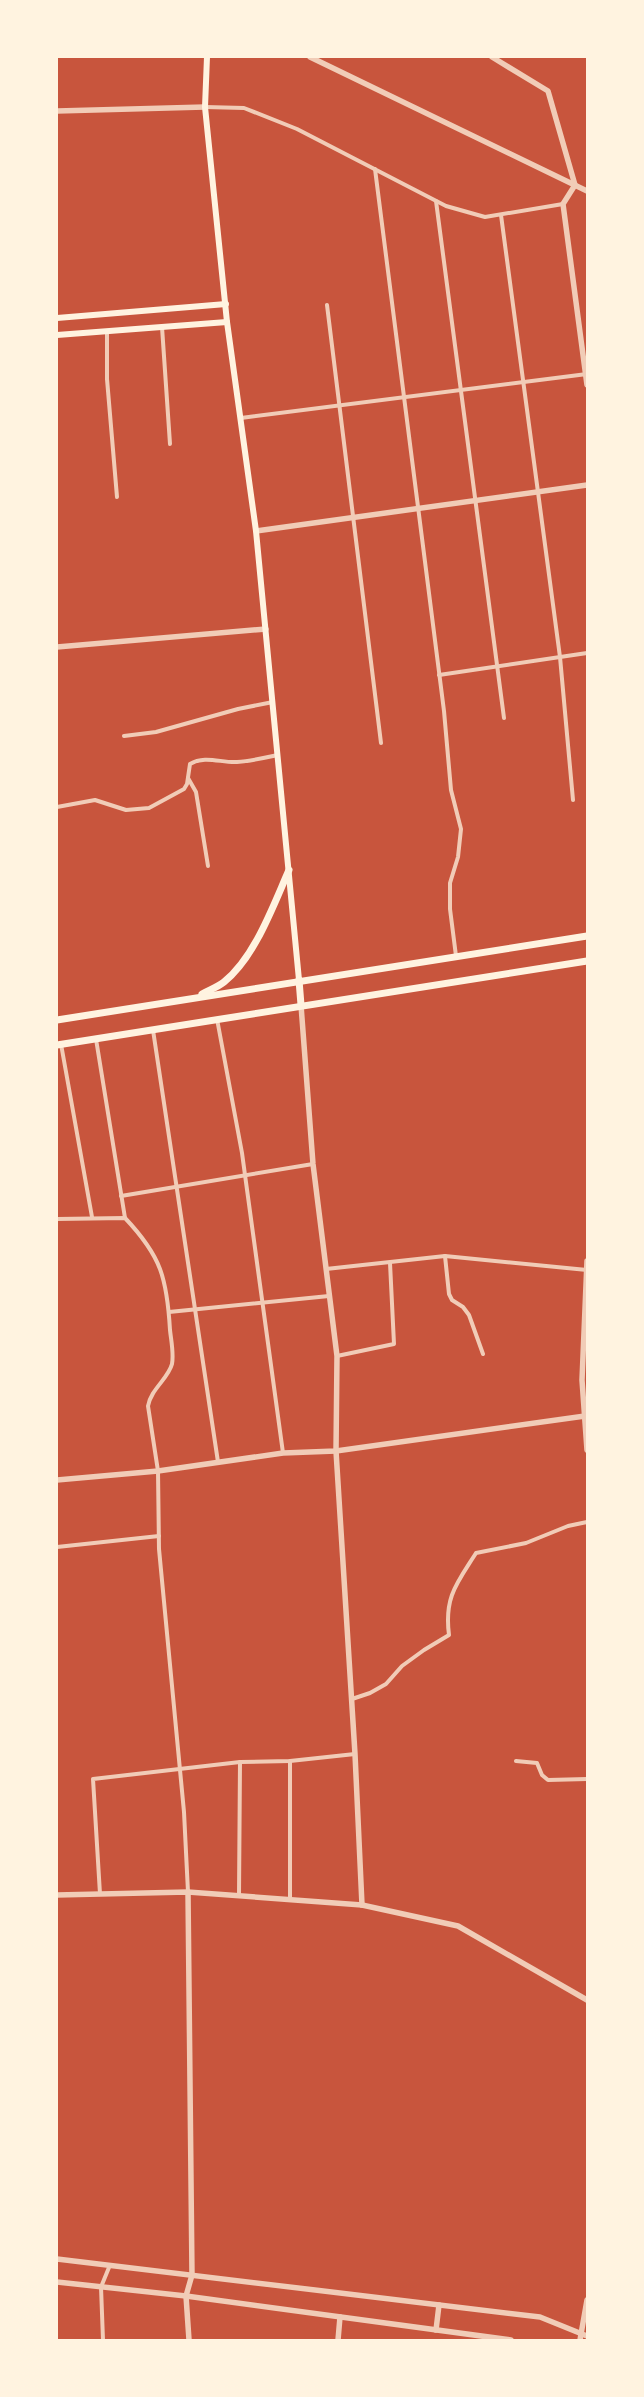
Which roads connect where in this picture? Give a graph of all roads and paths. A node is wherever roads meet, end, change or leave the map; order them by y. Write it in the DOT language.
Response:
graph roads {
  1 [pos="207,57"];
  2 [pos="310,57"];
  3 [pos="492,57"];
  4 [pos="205,107"];
  5 [pos="57,111"];
  6 [pos="375,170"];
  7 [pos="575,185"];
  8 [pos="587,191"];
  9 [pos="436,201"];
  10 [pos="563,204"];
  11 [pos="501,215"];
  12 [pos="226,304"];
  13 [pos="327,305"];
  14 [pos="57,318"];
  15 [pos="227,322"];
  16 [pos="162,327"];
  17 [pos="107,331"];
  18 [pos="57,335"];
  19 [pos="586,374"];
  20 [pos="524,382"];
  21 [pos="587,385"];
  22 [pos="460,390"];
  23 [pos="403,398"];
  24 [pos="340,406"];
  25 [pos="240,418"];
  26 [pos="170,444"];
  27 [pos="587,485"];
  28 [pos="538,493"];
  29 [pos="117,497"];
  30 [pos="475,501"];
  31 [pos="417,509"];
  32 [pos="354,518"];
  33 [pos="256,531"];
  34 [pos="266,629"];
  35 [pos="57,647"];
  36 [pos="587,654"];
  37 [pos="560,657"];
  38 [pos="497,666"];
  39 [pos="439,675"];
  40 [pos="273,702"];
  41 [pos="504,718"];
  42 [pos="124,736"];
  43 [pos="381,743"];
  44 [pos="278,755"];
  45 [pos="188,778"];
  46 [pos="573,800"];
  47 [pos="57,807"];
  48 [pos="208,866"];
  49 [pos="289,870"];
  50 [pos="587,936"];
  51 [pos="456,956"];
  52 [pos="587,961"];
  53 [pos="299,980"];
  54 [pos="196,997"];
  55 [pos="301,1005"];
  56 [pos="217,1019"];
  57 [pos="57,1020"];
  58 [pos="153,1029"];
  59 [pos="96,1038"];
  60 [pos="59,1045"];
  61 [pos="313,1164"];
  62 [pos="245,1175"];
  63 [pos="177,1187"];
  64 [pos="121,1196"];
  65 [pos="92,1217"];
  66 [pos="57,1218"];
  67 [pos="125,1218"];
  68 [pos="445,1256"];
  69 [pos="587,1261"];
  70 [pos="390,1263"];
  71 [pos="326,1269"];
  72 [pos="587,1270"];
  73 [pos="330,1296"];
  74 [pos="262,1303"];
  75 [pos="197,1310"];
  76 [pos="169,1312"];
  77 [pos="483,1354"];
  78 [pos="337,1356"];
  79 [pos="585,1416"];
  80 [pos="587,1450"];
  81 [pos="336,1451"];
  82 [pos="283,1453"];
  83 [pos="218,1462"];
  84 [pos="158,1471"];
  85 [pos="57,1480"];
  86 [pos="587,1522"];
  87 [pos="159,1536"];
  88 [pos="57,1547"];
  89 [pos="352,1699"];
  90 [pos="355,1754"];
  91 [pos="290,1761"];
  92 [pos="516,1761"];
  93 [pos="240,1762"];
  94 [pos="179,1769"];
  95 [pos="587,1779"];
  96 [pos="188,1892"];
  97 [pos="100,1894"];
  98 [pos="57,1895"];
  99 [pos="238,1896"];
  100 [pos="290,1900"];
  101 [pos="362,1905"];
  102 [pos="587,2000"];
  103 [pos="57,2259"];
  104 [pos="110,2265"];
  105 [pos="192,2275"];
  106 [pos="57,2282"];
  107 [pos="101,2287"];
  108 [pos="186,2296"];
  109 [pos="587,2300"];
  110 [pos="439,2305"];
  111 [pos="340,2317"];
  112 [pos="436,2330"];
  113 [pos="581,2333"];
  114 [pos="587,2336"];
  115 [pos="103,2340"];
  116 [pos="189,2340"];
  117 [pos="338,2340"];
  118 [pos="511,2340"];
  119 [pos="580,2340"];
  1 -- 4 [label="main road"];
  2 -- 7 [label="street"];
  3 -- 7 [label="street"];
  4 -- 5 [label="street"];
  4 -- 6 [label="street"];
  4 -- 12 [label="main road"];
  6 -- 9 [label="street"];
  6 -- 23 [label="street"];
  7 -- 8 [label="street"];
  7 -- 10 [label="street"];
  9 -- 11 [label="street"];
  9 -- 22 [label="street"];
  10 -- 11 [label="street"];
  10 -- 19 [label="street"];
  11 -- 20 [label="street"];
  12 -- 14 [label="main road"];
  12 -- 15 [label="main road"];
  13 -- 24 [label="street"];
  15 -- 16 [label="main road"];
  15 -- 25 [label="main road"];
  16 -- 17 [label="main road"];
  16 -- 26 [label="street"];
  17 -- 18 [label="main road"];
  17 -- 29 [label="street"];
  19 -- 20 [label="street"];
  19 -- 21 [label="street"];
  20 -- 22 [label="street"];
  20 -- 28 [label="street"];
  22 -- 23 [label="street"];
  22 -- 30 [label="street"];
  23 -- 24 [label="street"];
  23 -- 31 [label="street"];
  24 -- 25 [label="street"];
  24 -- 32 [label="street"];
  25 -- 33 [label="main road"];
  27 -- 28 [label="street"];
  28 -- 30 [label="street"];
  28 -- 37 [label="street"];
  30 -- 31 [label="street"];
  30 -- 38 [label="street"];
  31 -- 32 [label="street"];
  31 -- 39 [label="street"];
  32 -- 33 [label="street"];
  32 -- 43 [label="street"];
  33 -- 34 [label="main road"];
  34 -- 35 [label="street"];
  34 -- 40 [label="main road"];
  36 -- 37 [label="street"];
  37 -- 38 [label="street"];
  37 -- 46 [label="street"];
  38 -- 39 [label="street"];
  38 -- 41 [label="street"];
  39 -- 51 [label="street"];
  40 -- 42 [label="street"];
  40 -- 44 [label="main road"];
  44 -- 45 [label="street"];
  44 -- 49 [label="main road"];
  45 -- 47 [label="street"];
  45 -- 48 [label="street"];
  49 -- 53 [label="main road"];
  49 -- 54 [label="highway"];
  50 -- 51 [label="highway"];
  51 -- 53 [label="highway"];
  52 -- 55 [label="highway"];
  53 -- 54 [label="highway"];
  53 -- 55 [label="highway"];
  54 -- 57 [label="highway"];
  55 -- 56 [label="highway"];
  55 -- 61 [label="street"];
  56 -- 58 [label="highway"];
  56 -- 62 [label="street"];
  58 -- 59 [label="highway"];
  58 -- 63 [label="street"];
  59 -- 60 [label="highway"];
  59 -- 64 [label="street"];
  60 -- 65 [label="street"];
  61 -- 62 [label="street"];
  61 -- 71 [label="street"];
  62 -- 63 [label="street"];
  62 -- 74 [label="street"];
  63 -- 64 [label="street"];
  63 -- 75 [label="street"];
  64 -- 67 [label="street"];
  65 -- 66 [label="street"];
  65 -- 67 [label="street"];
  67 -- 76 [label="street"];
  68 -- 70 [label="street"];
  68 -- 72 [label="street"];
  68 -- 77 [label="street"];
  69 -- 72 [label="street"];
  70 -- 71 [label="street"];
  70 -- 78 [label="street"];
  71 -- 73 [label="street"];
  72 -- 79 [label="street"];
  73 -- 74 [label="street"];
  73 -- 78 [label="street"];
  74 -- 75 [label="street"];
  74 -- 82 [label="street"];
  75 -- 76 [label="street"];
  75 -- 83 [label="street"];
  76 -- 84 [label="street"];
  78 -- 81 [label="street"];
  79 -- 80 [label="street"];
  79 -- 81 [label="street"];
  81 -- 82 [label="street"];
  81 -- 89 [label="street"];
  82 -- 83 [label="street"];
  83 -- 84 [label="street"];
  84 -- 85 [label="street"];
  84 -- 87 [label="street"];
  86 -- 89 [label="street"];
  87 -- 88 [label="street"];
  87 -- 94 [label="street"];
  89 -- 90 [label="street"];
  90 -- 91 [label="street"];
  90 -- 101 [label="street"];
  91 -- 93 [label="street"];
  91 -- 100 [label="street"];
  92 -- 95 [label="street"];
  93 -- 94 [label="street"];
  93 -- 99 [label="street"];
  94 -- 96 [label="street"];
  94 -- 97 [label="street"];
  96 -- 97 [label="street"];
  96 -- 99 [label="street"];
  96 -- 105 [label="street"];
  97 -- 98 [label="street"];
  99 -- 100 [label="street"];
  100 -- 101 [label="street"];
  101 -- 102 [label="street"];
  103 -- 104 [label="street"];
  104 -- 105 [label="street"];
  104 -- 107 [label="street"];
  105 -- 108 [label="street"];
  105 -- 110 [label="street"];
  106 -- 107 [label="street"];
  107 -- 108 [label="street"];
  107 -- 115 [label="street"];
  108 -- 111 [label="street"];
  108 -- 116 [label="street"];
  109 -- 113 [label="street"];
  110 -- 112 [label="street"];
  110 -- 113 [label="street"];
  111 -- 112 [label="street"];
  111 -- 117 [label="street"];
  112 -- 118 [label="street"];
  113 -- 114 [label="street"];
  113 -- 119 [label="street"];
}
